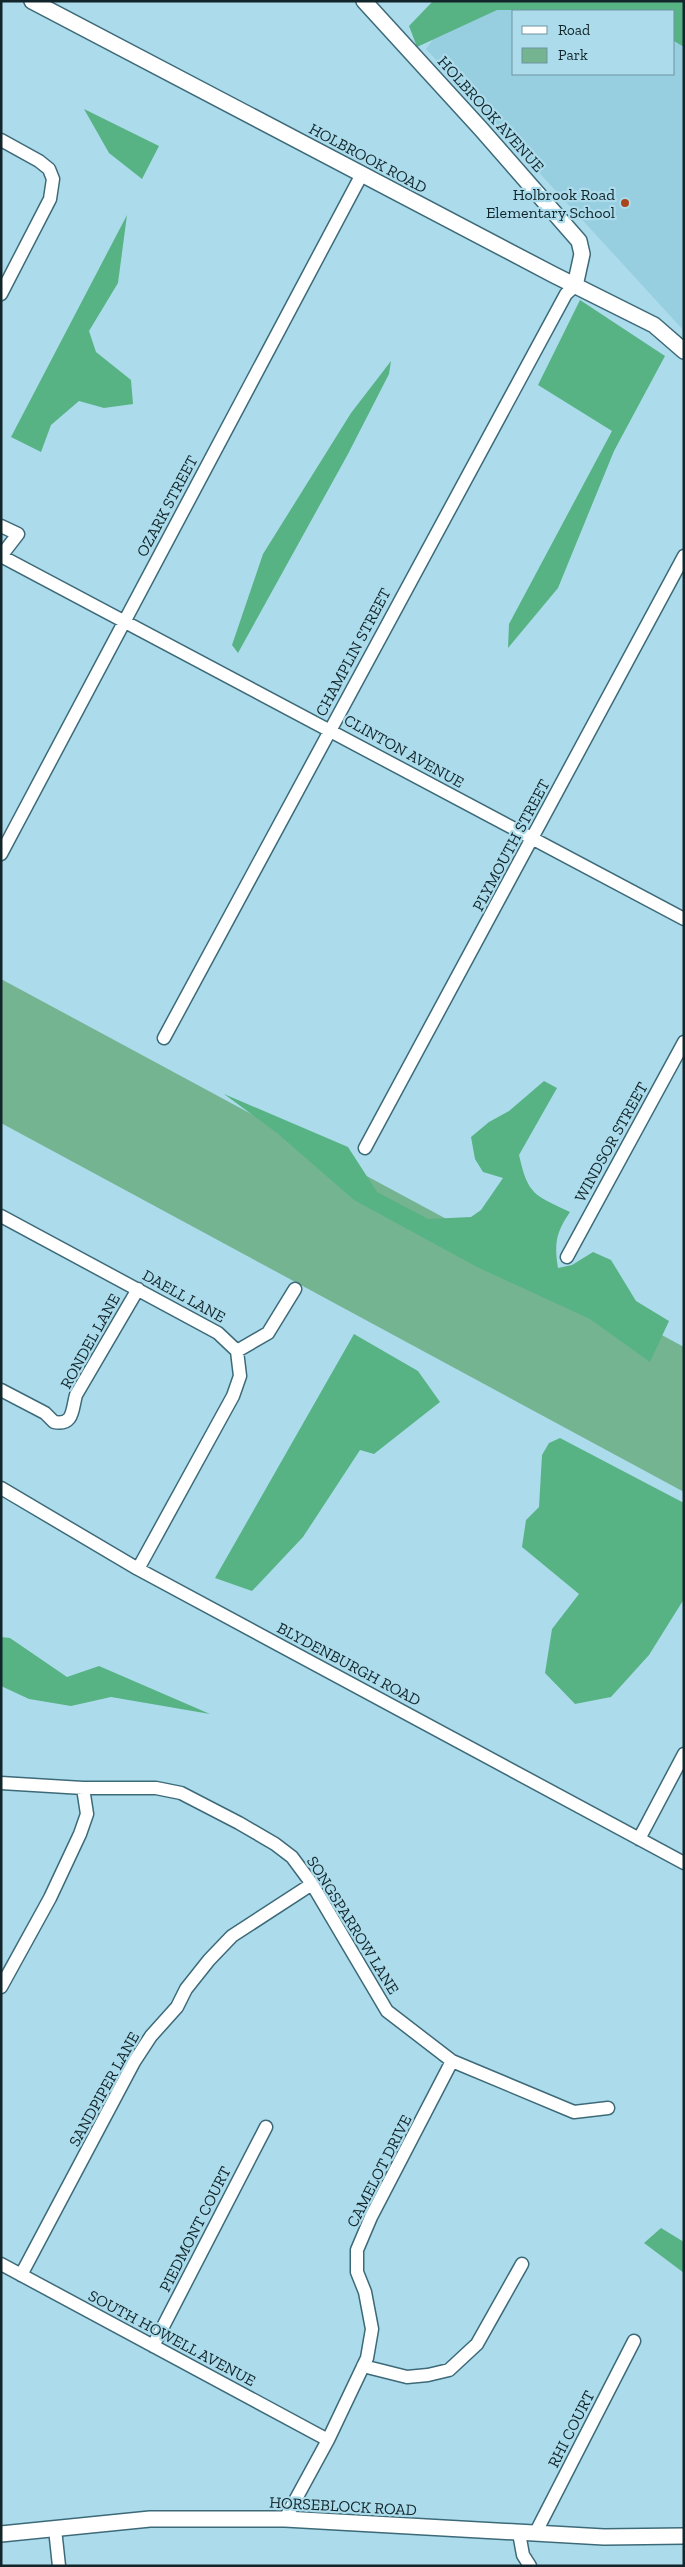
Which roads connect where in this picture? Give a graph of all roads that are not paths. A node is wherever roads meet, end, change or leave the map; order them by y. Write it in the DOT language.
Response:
graph roads {
  1 [pos="32,1"];
  2 [pos="364,1"];
  3 [pos="1,140"];
  4 [pos="362,174"];
  5 [pos="576,286"];
  6 [pos="2,293"];
  7 [pos="684,351"];
  8 [pos="1,526"];
  9 [pos="1,556"];
  10 [pos="684,556"];
  11 [pos="125,620"];
  12 [pos="330,729"];
  13 [pos="533,840"];
  14 [pos="1,854"];
  15 [pos="684,919"];
  16 [pos="164,1038"];
  17 [pos="684,1042"];
  18 [pos="366,1148"];
  19 [pos="1,1216"];
  20 [pos="567,1257"];
  21 [pos="138,1289"];
  22 [pos="295,1289"];
  23 [pos="237,1351"];
  24 [pos="1,1390"];
  25 [pos="1,1488"];
  26 [pos="138,1569"];
  27 [pos="684,1754"];
  28 [pos="1,1783"];
  29 [pos="83,1788"];
  30 [pos="639,1839"];
  31 [pos="684,1863"];
  32 [pos="312,1884"];
  33 [pos="1,1987"];
  34 [pos="452,2061"];
  35 [pos="608,2108"];
  36 [pos="266,2127"];
  37 [pos="1,2264"];
  38 [pos="522,2264"];
  39 [pos="21,2275"];
  40 [pos="634,2341"];
  41 [pos="153,2346"];
  42 [pos="363,2366"];
  43 [pos="328,2440"];
  44 [pos="285,2519"];
  45 [pos="56,2529"];
  46 [pos="536,2532"];
  47 [pos="519,2533"];
  48 [pos="1,2534"];
  49 [pos="684,2536"];
  50 [pos="59,2566"];
  51 [pos="530,2566"];
  1 -- 4 [label="street, HOLBROOK ROAD"];
  2 -- 5 [label="street, HOLBROOK AVENUE"];
  3 -- 6 [label="street"];
  4 -- 5 [label="street, HOLBROOK ROAD"];
  4 -- 11 [label="street, OZARK STREET"];
  5 -- 7 [label="street, HOLBROOK ROAD"];
  5 -- 12 [label="street, CHAMPLIN STREET"];
  8 -- 9 [label="street"];
  9 -- 11 [label="street, CLINTON AVENUE"];
  10 -- 13 [label="street, PLYMOUTH STREET"];
  11 -- 12 [label="street, CLINTON AVENUE"];
  11 -- 14 [label="street, OZARK STREET"];
  12 -- 13 [label="street, CLINTON AVENUE"];
  12 -- 16 [label="street, CHAMPLIN STREET"];
  13 -- 15 [label="street, CLINTON AVENUE"];
  13 -- 18 [label="street, PLYMOUTH STREET"];
  17 -- 20 [label="street, WINDSOR STREET"];
  19 -- 21 [label="street, DAELL LANE"];
  21 -- 23 [label="street, DAELL LANE"];
  21 -- 24 [label="street, RONDEL LANE"];
  22 -- 23 [label="street"];
  23 -- 26 [label="street"];
  25 -- 26 [label="street, BLYDENBURGH ROAD"];
  26 -- 30 [label="street, BLYDENBURGH ROAD"];
  27 -- 30 [label="street"];
  28 -- 29 [label="street, SONGSPARROW LANE"];
  29 -- 32 [label="street, SONGSPARROW LANE"];
  29 -- 33 [label="street"];
  30 -- 31 [label="street, BLYDENBURGH ROAD"];
  32 -- 34 [label="street, SONGSPARROW LANE"];
  32 -- 39 [label="street, SANDPIPER LANE"];
  34 -- 35 [label="street, SONGSPARROW LANE"];
  34 -- 42 [label="street, CAMELOT DRIVE"];
  36 -- 41 [label="street, PIEDMONT COURT"];
  37 -- 39 [label="street, SOUTH HOWELL AVENUE"];
  38 -- 42 [label="street"];
  39 -- 41 [label="street, SOUTH HOWELL AVENUE"];
  40 -- 46 [label="street, RHI COURT"];
  41 -- 43 [label="street, SOUTH HOWELL AVENUE"];
  42 -- 43 [label="street, CAMELOT DRIVE"];
  43 -- 44 [label="street, CAMELOT DRIVE"];
  44 -- 45 [label="street, HORSEBLOCK ROAD"];
  44 -- 47 [label="street, HORSEBLOCK ROAD"];
  45 -- 48 [label="street, HORSEBLOCK ROAD"];
  45 -- 50 [label="street"];
  46 -- 47 [label="street, HORSEBLOCK ROAD"];
  46 -- 49 [label="street, HORSEBLOCK ROAD"];
  47 -- 51 [label="street"];
}
